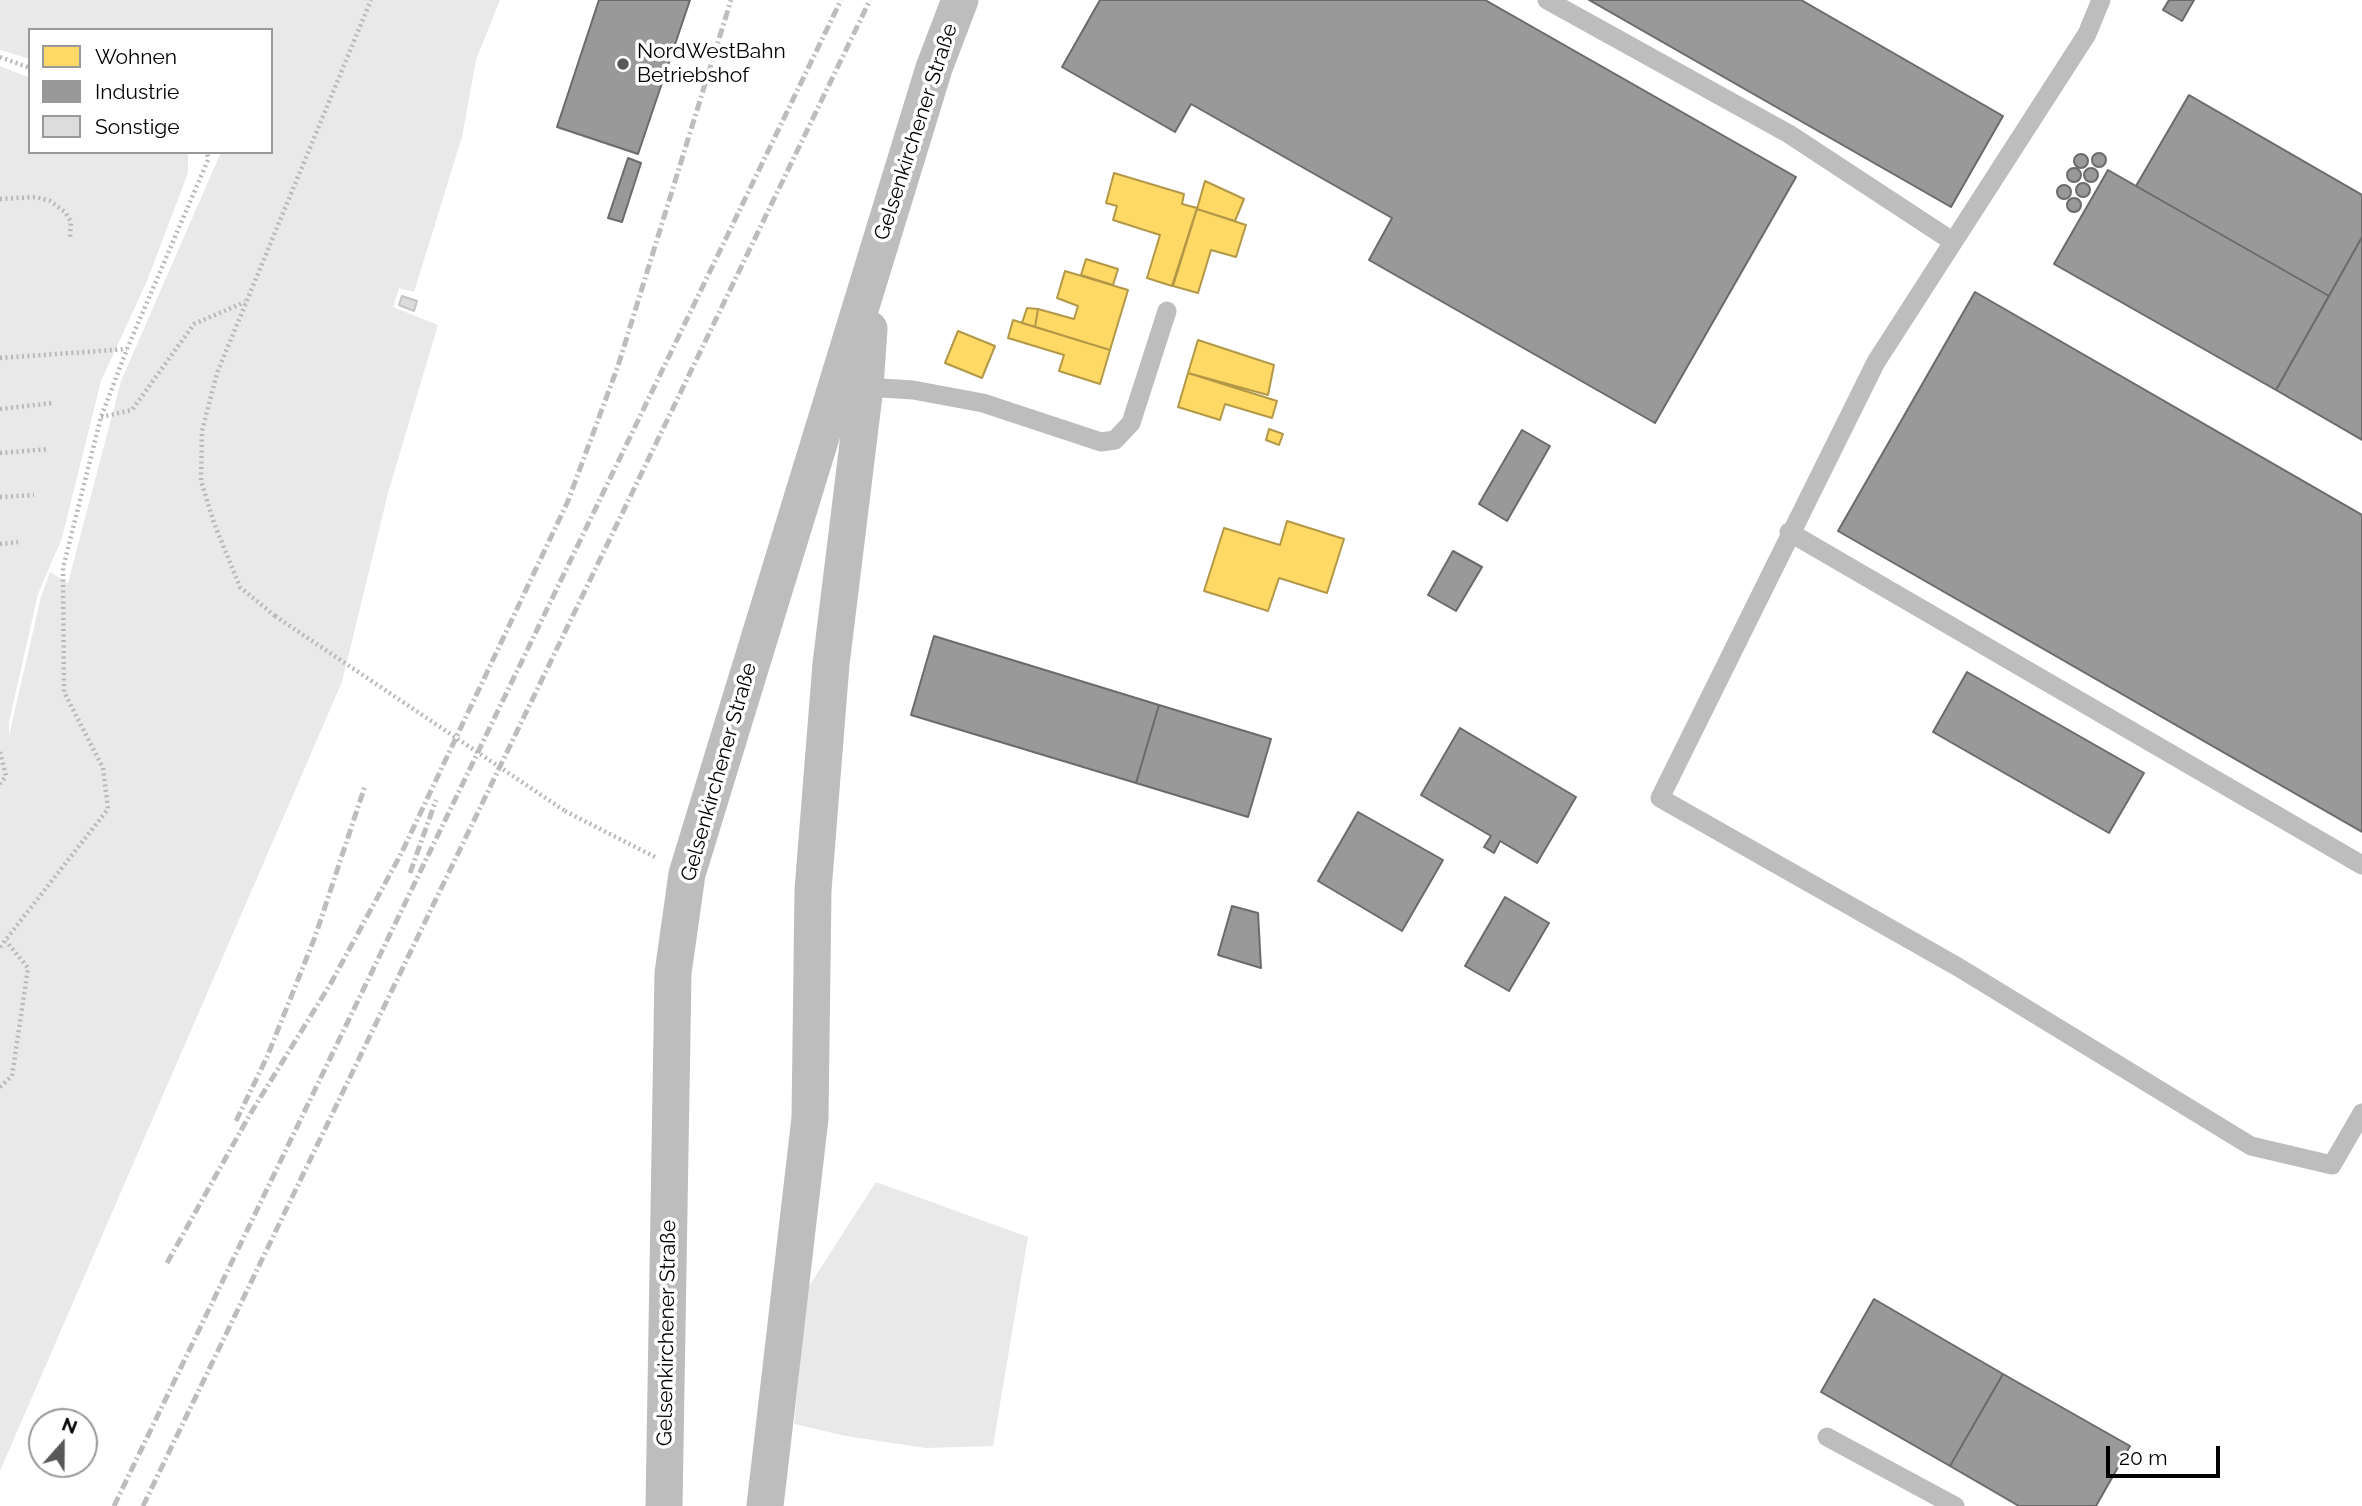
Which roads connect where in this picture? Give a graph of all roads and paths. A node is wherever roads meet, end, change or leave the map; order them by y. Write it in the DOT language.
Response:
graph roads {
  1 [pos="371,0"];
  2 [pos="960,0"];
  3 [pos="1547,0"];
  4 [pos="2101,0"];
  5 [pos="0,57"];
  6 [pos="28,67"];
  7 [pos="207,154"];
  8 [pos="0,199"];
  9 [pos="70,237"];
  10 [pos="1952,242"];
  11 [pos="873,265"];
  12 [pos="245,302"];
  13 [pos="1167,311"];
  14 [pos="127,349"];
  15 [pos="0,358"];
  16 [pos="865,387"];
  17 [pos="53,403"];
  18 [pos="0,409"];
  19 [pos="101,417"];
  20 [pos="49,449"];
  21 [pos="0,453"];
  22 [pos="34,495"];
  23 [pos="0,497"];
  24 [pos="1789,532"];
  25 [pos="18,542"];
  26 [pos="0,544"];
  27 [pos="0,752"];
  28 [pos="0,784"];
  29 [pos="2362,865"];
  30 [pos="687,874"];
  31 [pos="6,941"];
  32 [pos="0,947"];
  33 [pos="0,1087"];
  34 [pos="2362,1113"];
  35 [pos="1827,1437"];
  36 [pos="664,1506"];
  37 [pos="765,1506"];
  38 [pos="1955,1506"];
  1 -- 12 [label="path"];
  2 -- 11 [label="street, Gelsenkirchener Straße"];
  3 -- 10 [label="lane"];
  4 -- 10 [label="lane"];
  5 -- 6 [label="path"];
  7 -- 14 [label="path"];
  8 -- 9 [label="path"];
  10 -- 24 [label="lane"];
  11 -- 16 [label="street, Gelsenkirchener Straße"];
  11 -- 30 [label="street, Gelsenkirchener Straße"];
  12 -- 19 [label="path"];
  12 -- 30 [label="path, bridge"];
  13 -- 16 [label="lane"];
  14 -- 15 [label="path"];
  14 -- 19 [label="path"];
  16 -- 37 [label="street, Gelsenkirchener Straße"];
  17 -- 18 [label="path"];
  19 -- 31 [label="path"];
  20 -- 21 [label="path"];
  22 -- 23 [label="path"];
  24 -- 29 [label="lane"];
  24 -- 34 [label="lane"];
  25 -- 26 [label="path"];
  27 -- 28 [label="path"];
  30 -- 36 [label="street, Gelsenkirchener Straße"];
  31 -- 32 [label="path"];
  31 -- 33 [label="path"];
  35 -- 38 [label="lane"];
}
